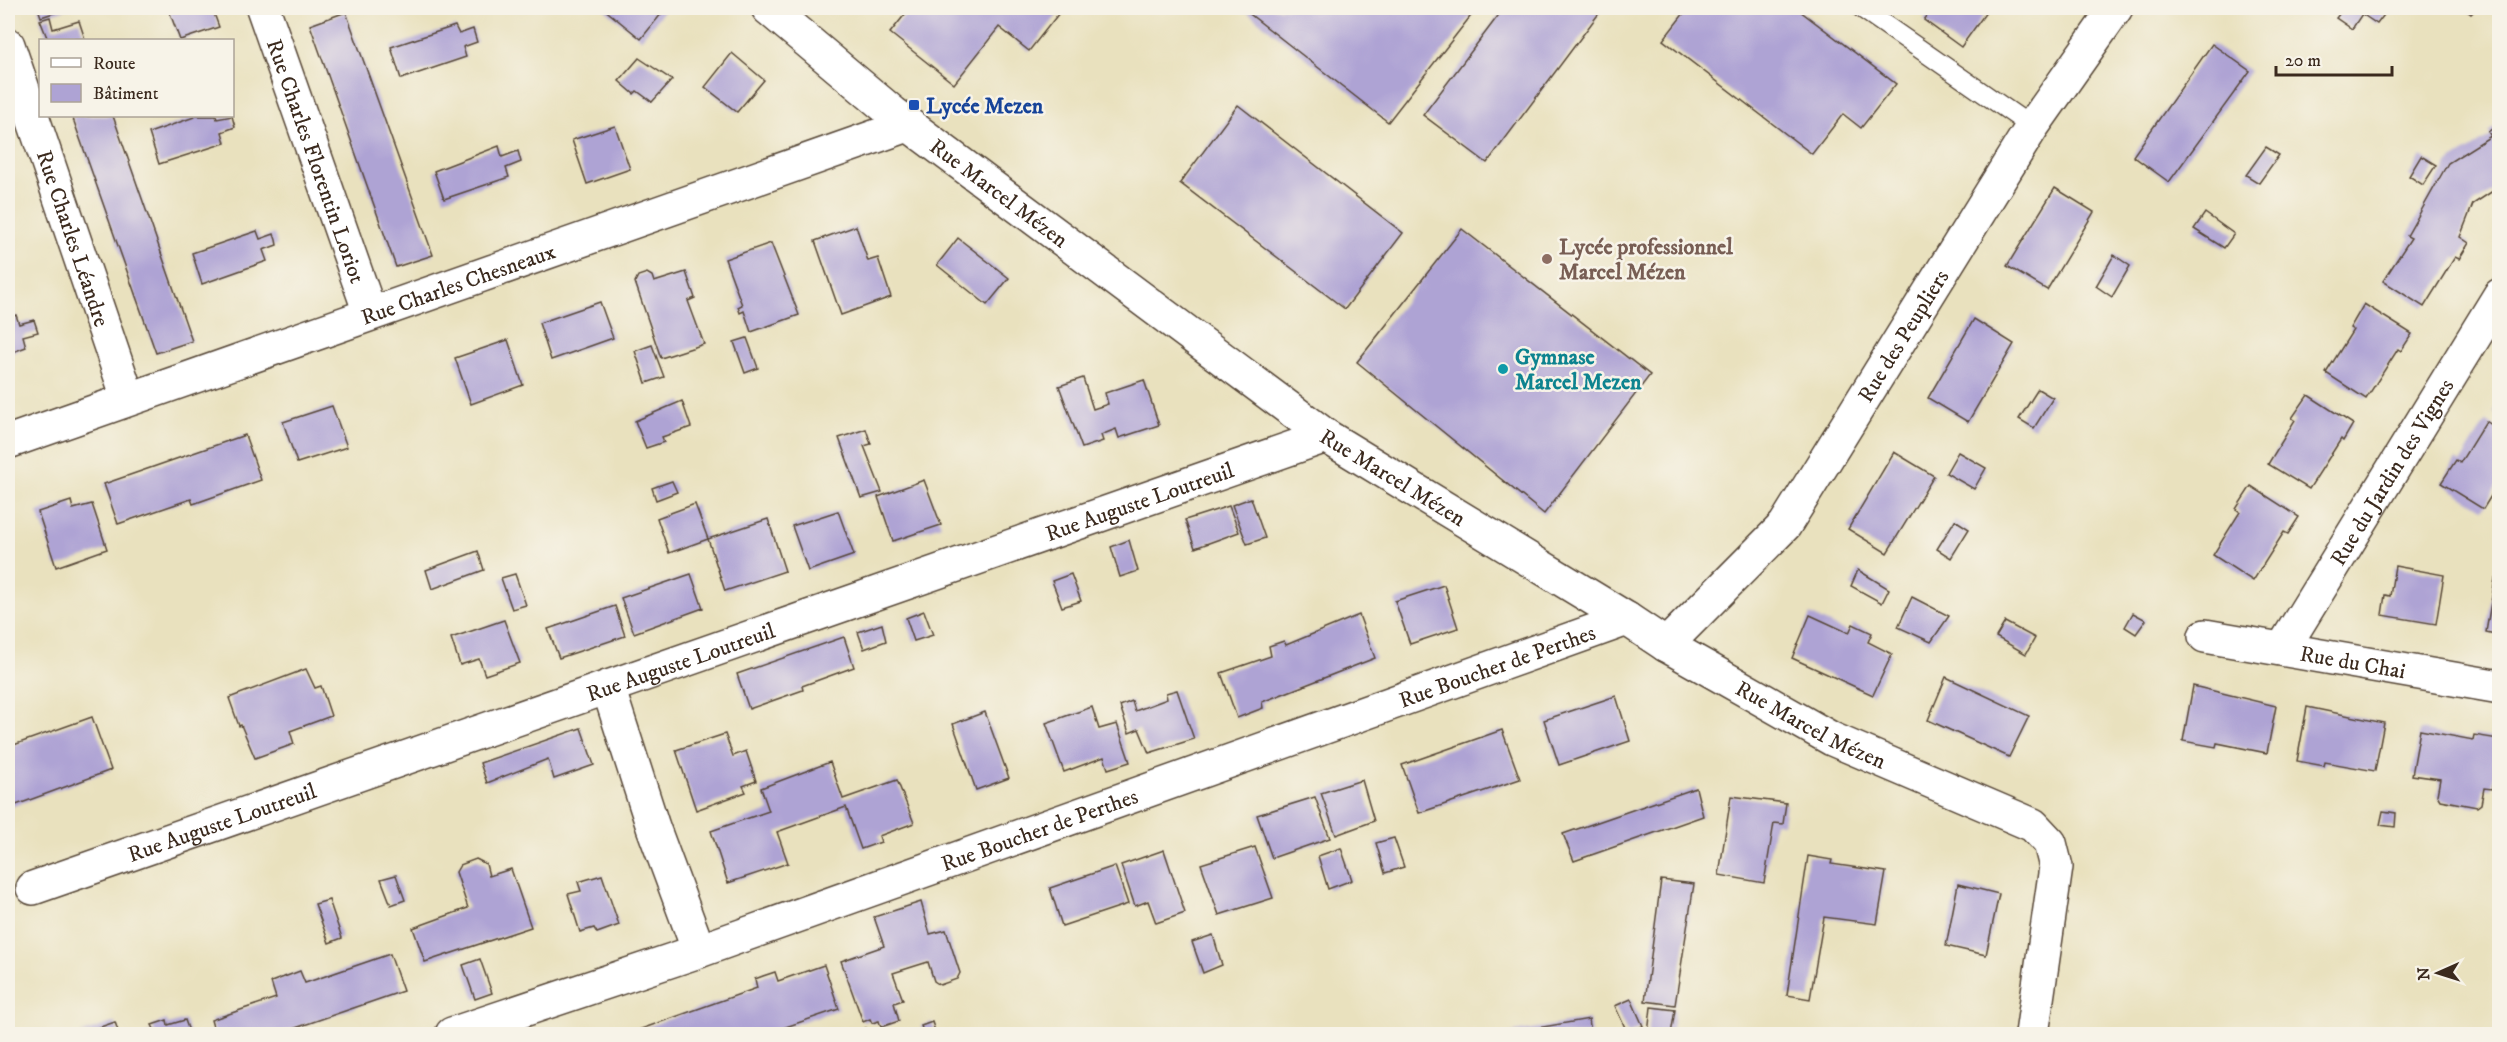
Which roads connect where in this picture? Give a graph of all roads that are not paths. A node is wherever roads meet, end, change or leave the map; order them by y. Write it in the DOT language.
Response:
graph roads {
  1 [pos="263,8"];
  2 [pos="768,8"];
  3 [pos="1861,8"];
  4 [pos="2116,8"];
  5 [pos="8,45"];
  6 [pos="908,124"];
  7 [pos="2032,127"];
  8 [pos="2499,295"];
  9 [pos="370,314"];
  10 [pos="128,398"];
  11 [pos="1326,436"];
  12 [pos="8,442"];
  13 [pos="1627,619"];
  14 [pos="2205,636"];
  15 [pos="1666,645"];
  16 [pos="2283,648"];
  17 [pos="608,687"];
  18 [pos="2499,687"];
  19 [pos="33,888"];
  20 [pos="699,951"];
  21 [pos="452,1035"];
  22 [pos="2031,1035"];
  1 -- 9 [label="street, Rue Charles Florentin Loriot"];
  2 -- 6 [label="street, Rue Marcel Mézen"];
  3 -- 7 [label="lane"];
  4 -- 7 [label="street, Rue des Peupliers"];
  5 -- 10 [label="street, Rue Charles Léandre"];
  6 -- 9 [label="street, Rue Charles Chesneaux"];
  6 -- 11 [label="street, Rue Marcel Mézen"];
  7 -- 15 [label="street, Rue des Peupliers"];
  8 -- 16 [label="street, Rue du Jardin des Vignes"];
  9 -- 10 [label="street, Rue Charles Chesneaux"];
  10 -- 12 [label="street, Rue Charles Chesneaux"];
  11 -- 13 [label="street, Rue Marcel Mézen"];
  11 -- 17 [label="street, Rue Auguste Loutreuil"];
  13 -- 15 [label="street, Rue Marcel Mézen"];
  13 -- 20 [label="street, Rue Boucher de Perthes"];
  14 -- 16 [label="street, Rue du Chai"];
  15 -- 22 [label="street, Rue Marcel Mézen"];
  16 -- 18 [label="street, Rue du Chai"];
  17 -- 19 [label="street, Rue Auguste Loutreuil"];
  17 -- 20 [label="street"];
  20 -- 21 [label="street, Rue Boucher de Perthes"];
}
